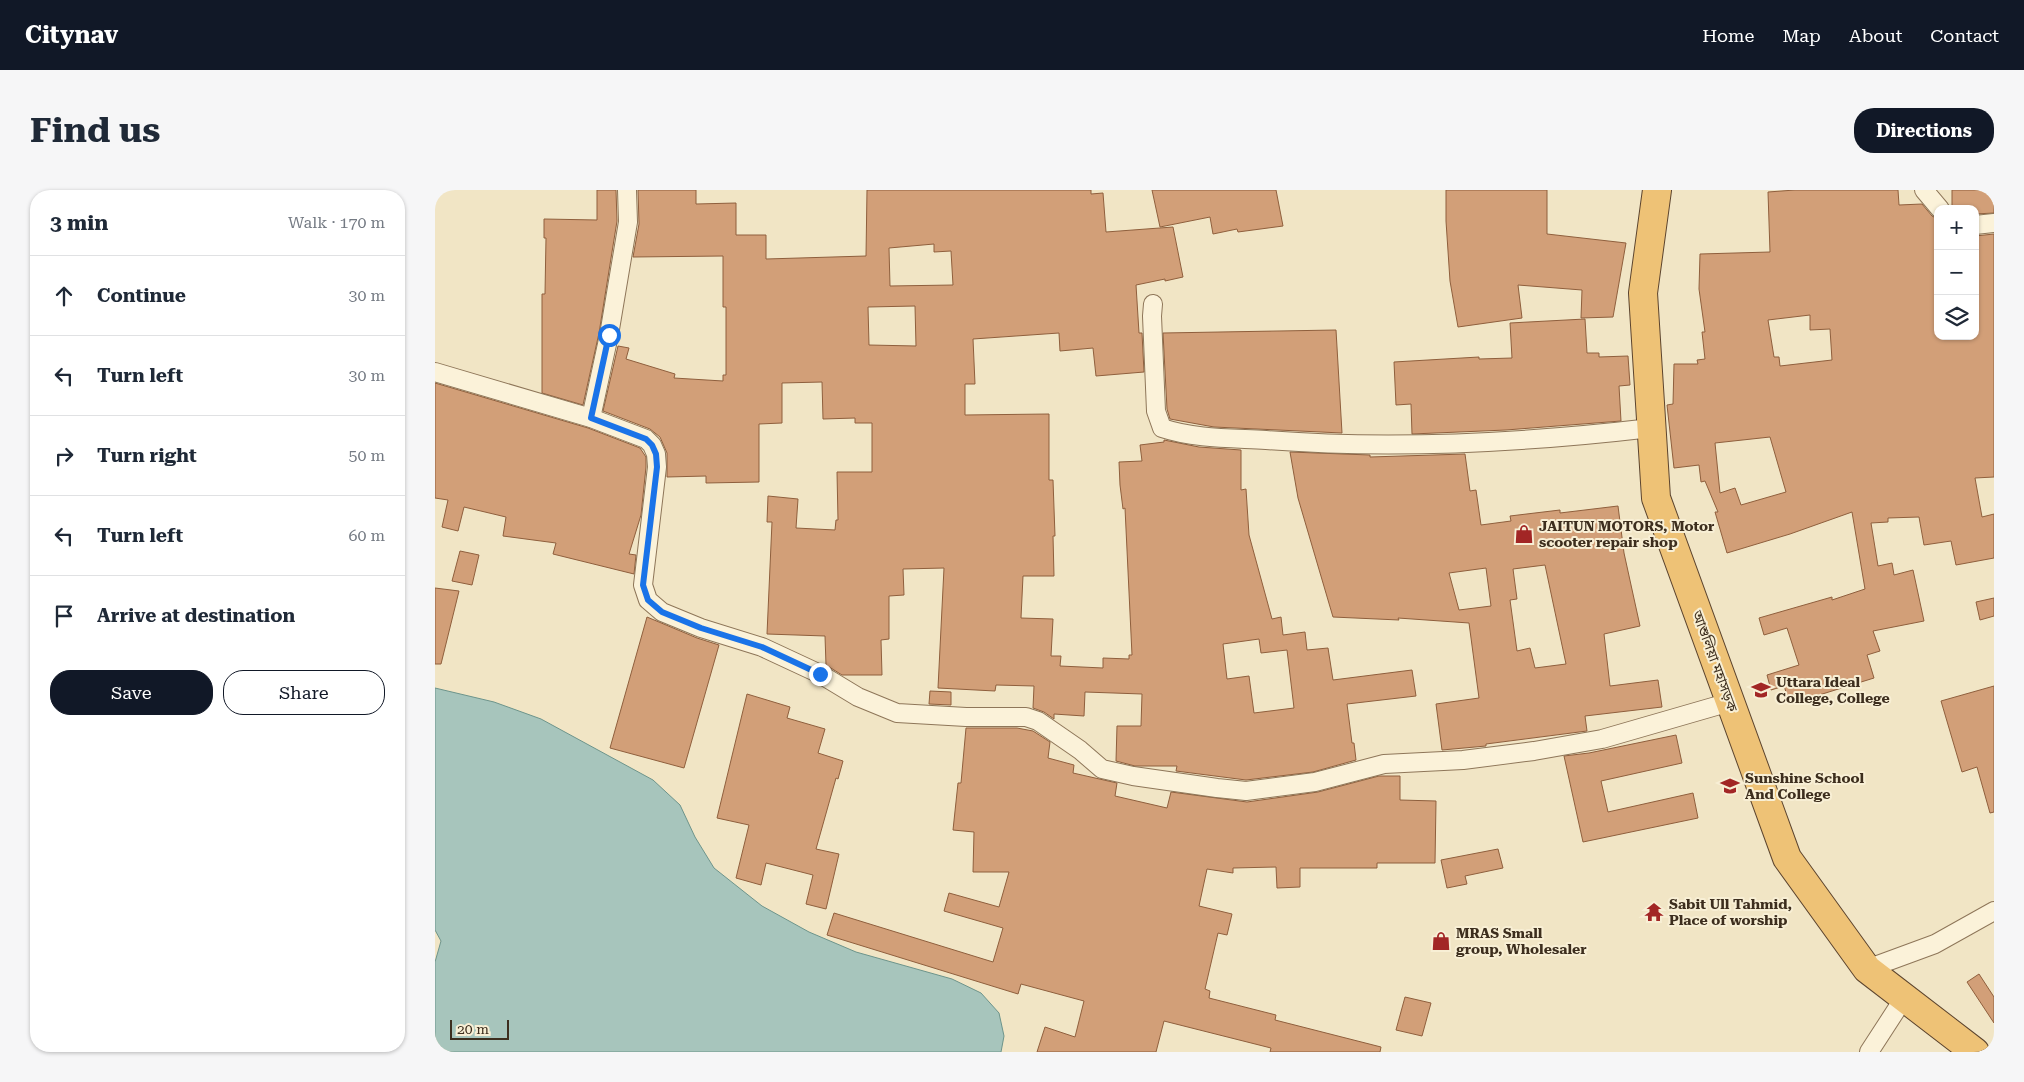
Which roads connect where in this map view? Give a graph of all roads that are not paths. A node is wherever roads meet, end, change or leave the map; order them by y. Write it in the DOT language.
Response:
graph roads {
  1 [pos="627,190"];
  2 [pos="1657,190"];
  3 [pos="1924,190"];
  4 [pos="1937,205"];
  5 [pos="1994,223"];
  6 [pos="1979,225"];
  7 [pos="1153,304"];
  8 [pos="435,372"];
  9 [pos="591,418"];
  10 [pos="1651,428"];
  11 [pos="1730,702"];
  12 [pos="1994,911"];
  13 [pos="1867,969"];
  14 [pos="1905,998"];
  15 [pos="1869,1052"];
  16 [pos="1975,1052"];
  1 -- 9 [label="street"];
  2 -- 10 [label="highway, আশুলিয়া মহাসড়ক"];
  3 -- 4 [label="street"];
  5 -- 6 [label="street"];
  7 -- 10 [label="street"];
  8 -- 9 [label="street"];
  9 -- 11 [label="street"];
  10 -- 11 [label="highway, আশুলিয়া মহাসড়ক"];
  11 -- 13 [label="highway, আশুলিয়া মহাসড়ক"];
  12 -- 13 [label="street"];
  13 -- 14 [label="highway, আশুলিয়া মহাসড়ক"];
  14 -- 15 [label="street"];
  14 -- 16 [label="highway, আশুলিয়া মহাসড়ক"];
}
